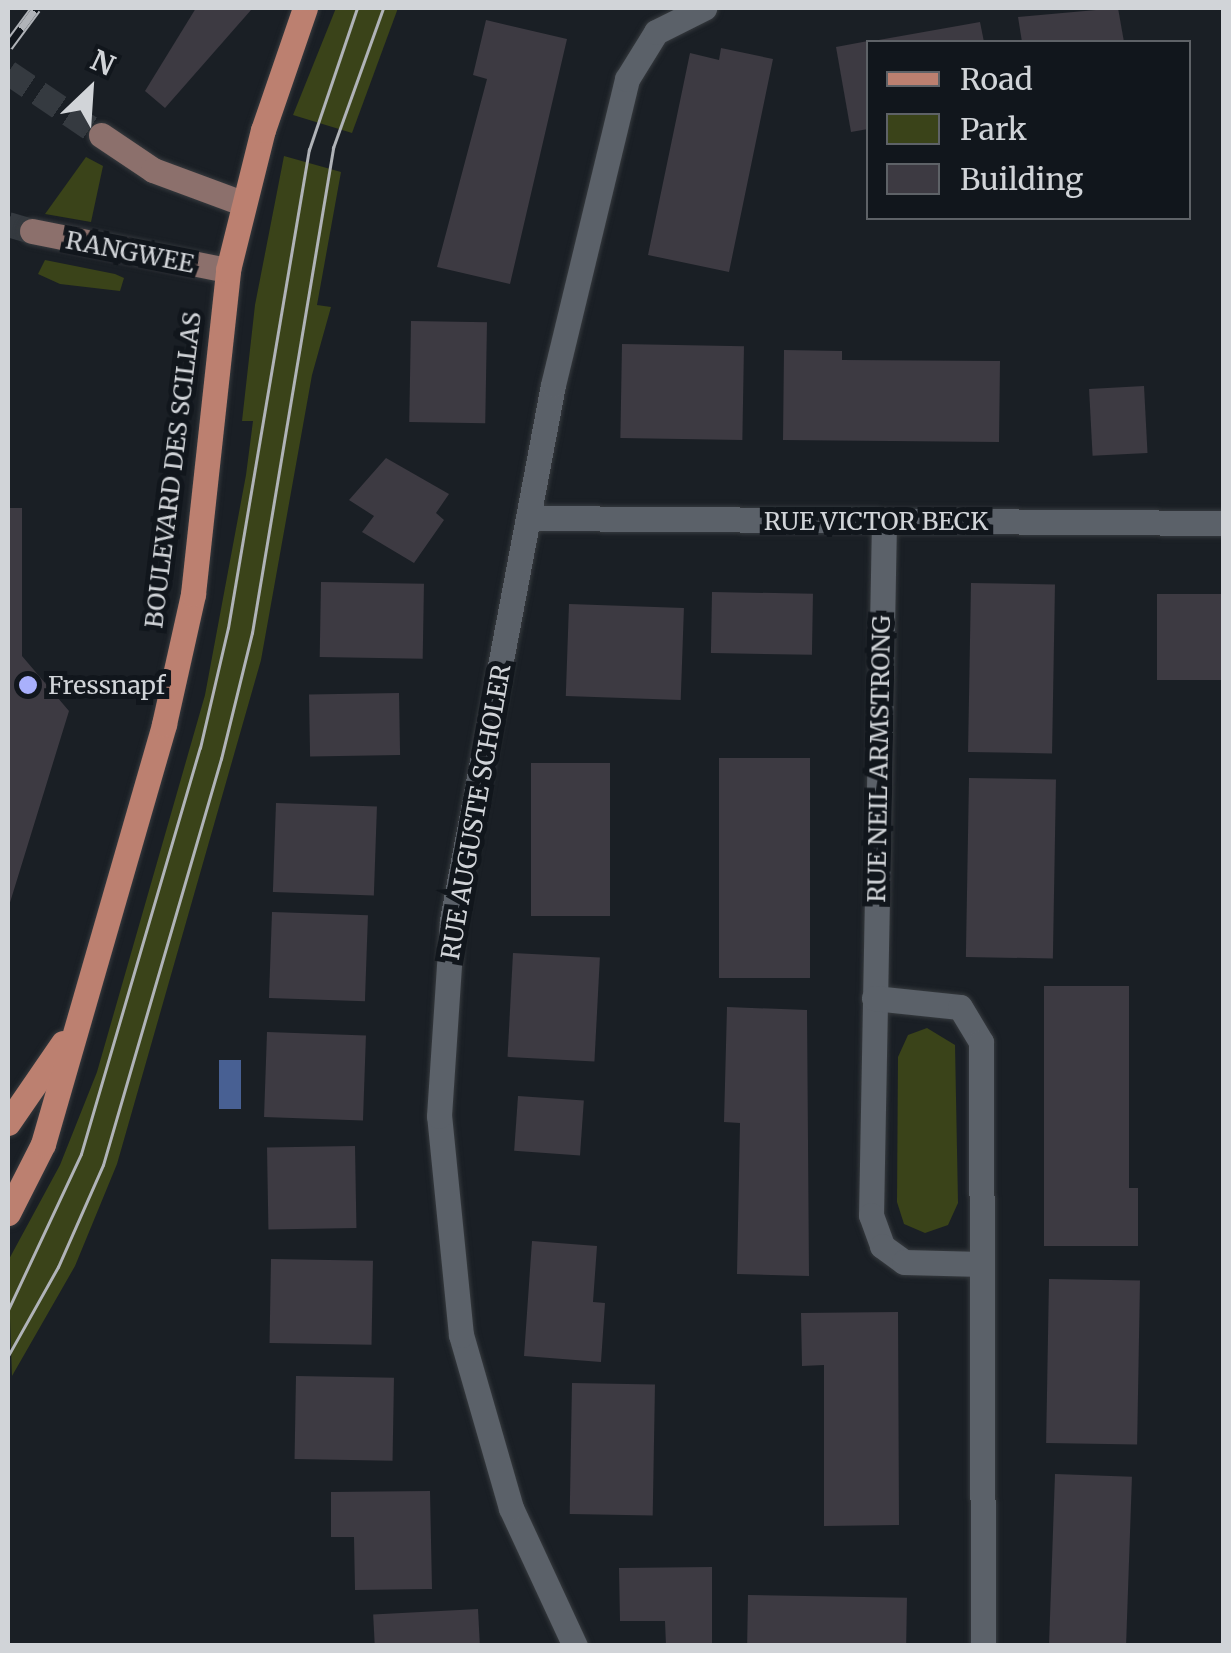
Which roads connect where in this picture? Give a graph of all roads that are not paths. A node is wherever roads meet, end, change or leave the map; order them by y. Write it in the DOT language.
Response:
graph roads {
  1 [pos="305,8"];
  2 [pos="704,8"];
  3 [pos="101,134"];
  4 [pos="242,202"];
  5 [pos="32,231"];
  6 [pos="228,270"];
  7 [pos="528,518"];
  8 [pos="884,521"];
  9 [pos="1224,523"];
  10 [pos="874,998"];
  11 [pos="71,1031"];
  12 [pos="8,1122"];
  13 [pos="8,1213"];
  14 [pos="982,1264"];
  15 [pos="574,1646"];
  16 [pos="983,1646"];
  1 -- 4 [label="main road, BOULEVARD DES SCILLAS"];
  2 -- 7 [label="street, RUE AUGUSTE SCHOLER"];
  3 -- 4 [label="main road"];
  4 -- 6 [label="main road, BOULEVARD DES SCILLAS"];
  5 -- 6 [label="main road, RANGWEE"];
  6 -- 11 [label="main road, BOULEVARD DES SCILLAS"];
  7 -- 8 [label="street, RUE VICTOR BECK"];
  7 -- 15 [label="street, RUE AUGUSTE SCHOLER"];
  8 -- 9 [label="street, RUE VICTOR BECK"];
  8 -- 10 [label="street, RUE NEIL ARMSTRONG"];
  10 -- 14 [label="street"];
  10 -- 14 [label="street, RUE NEIL ARMSTRONG"];
  11 -- 12 [label="main road, BOULEVARD DES SCILLAS"];
  11 -- 13 [label="main road, BOULEVARD DES SCILLAS"];
  14 -- 16 [label="street"];
}
